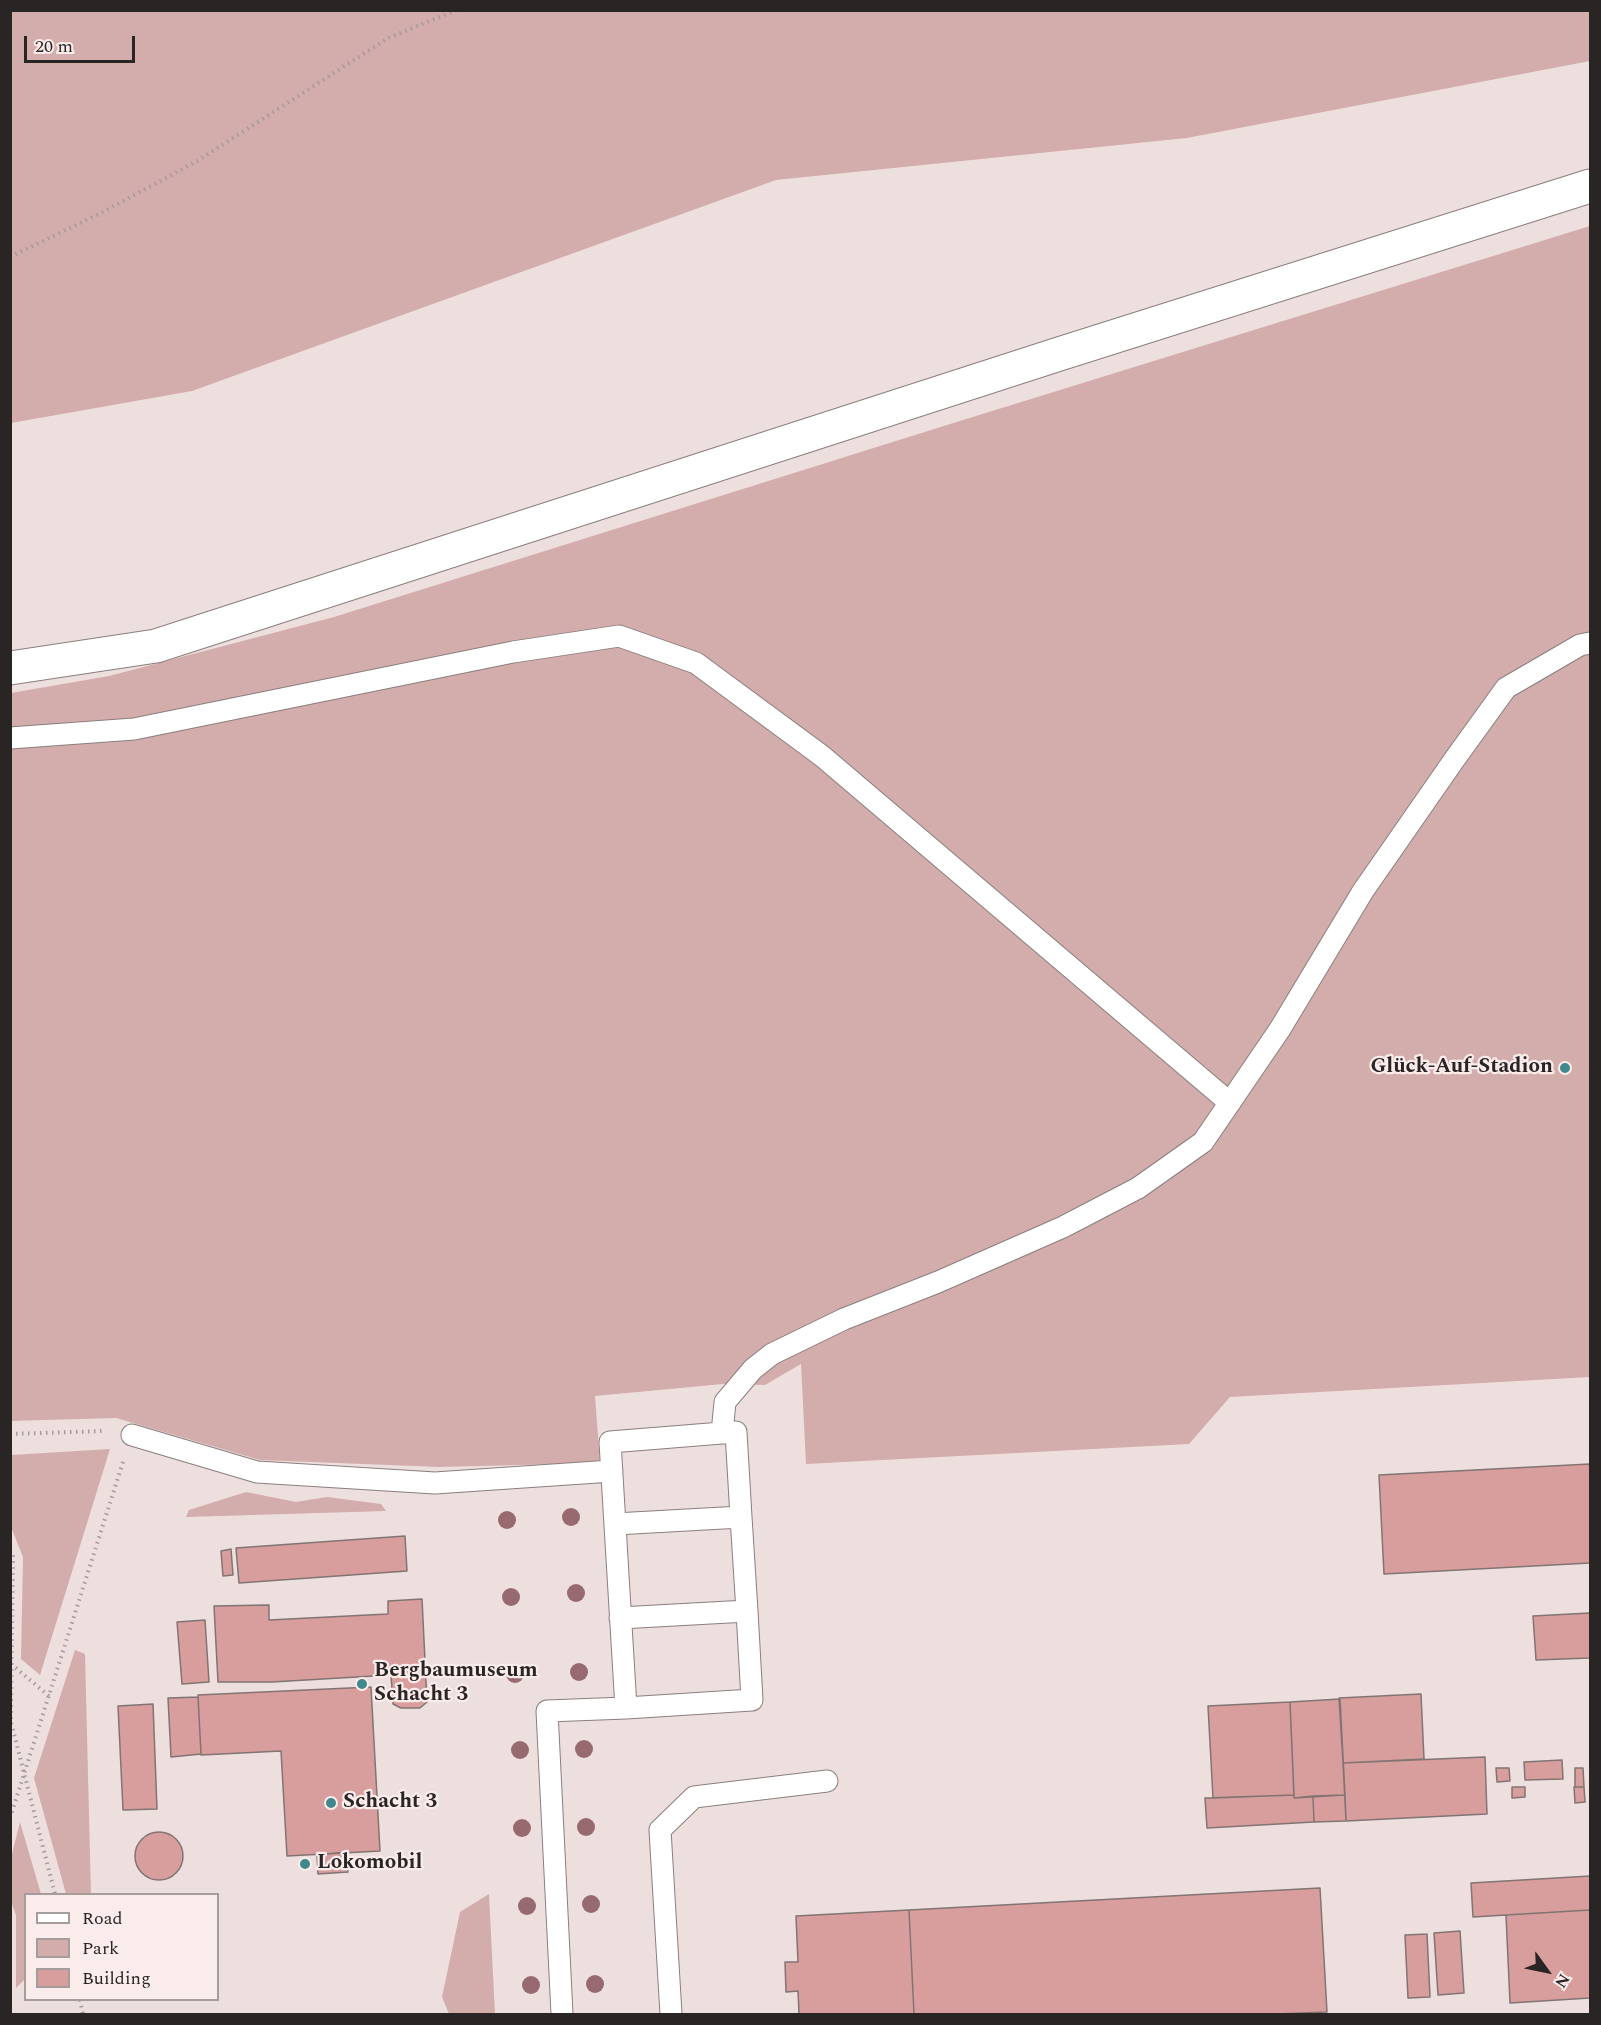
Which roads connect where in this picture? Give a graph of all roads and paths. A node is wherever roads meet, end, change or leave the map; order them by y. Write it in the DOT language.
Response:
graph roads {
  1 [pos="457,10"];
  2 [pos="1590,186"];
  3 [pos="10,257"];
  4 [pos="1590,643"];
  5 [pos="10,668"];
  6 [pos="10,738"];
  7 [pos="1230,1103"];
  8 [pos="105,1431"];
  9 [pos="722,1433"];
  10 [pos="132,1435"];
  11 [pos="11,1436"];
  12 [pos="612,1471"];
  13 [pos="741,1516"];
  14 [pos="615,1524"];
  15 [pos="10,1550"];
  16 [pos="747,1611"];
  17 [pos="620,1618"];
  18 [pos="11,1664"];
  19 [pos="49,1696"];
  20 [pos="626,1708"];
  21 [pos="25,1775"];
  22 [pos="827,1781"];
  23 [pos="10,1818"];
  24 [pos="55,1893"];
  25 [pos="562,2014"];
  26 [pos="671,2014"];
  1 -- 3 [label="path"];
  2 -- 5 [label="main road"];
  4 -- 7 [label="lane"];
  6 -- 7 [label="lane"];
  7 -- 9 [label="lane"];
  8 -- 11 [label="path"];
  9 -- 12 [label="lane"];
  9 -- 13 [label="lane"];
  10 -- 12 [label="lane"];
  10 -- 19 [label="path"];
  12 -- 14 [label="lane"];
  13 -- 14 [label="lane"];
  13 -- 16 [label="lane"];
  14 -- 17 [label="lane"];
  15 -- 18 [label="path"];
  16 -- 17 [label="lane"];
  16 -- 20 [label="lane"];
  17 -- 20 [label="lane"];
  18 -- 19 [label="path"];
  18 -- 21 [label="path"];
  19 -- 21 [label="path"];
  20 -- 25 [label="lane"];
  21 -- 23 [label="path"];
  21 -- 24 [label="path"];
  22 -- 26 [label="lane"];
}
